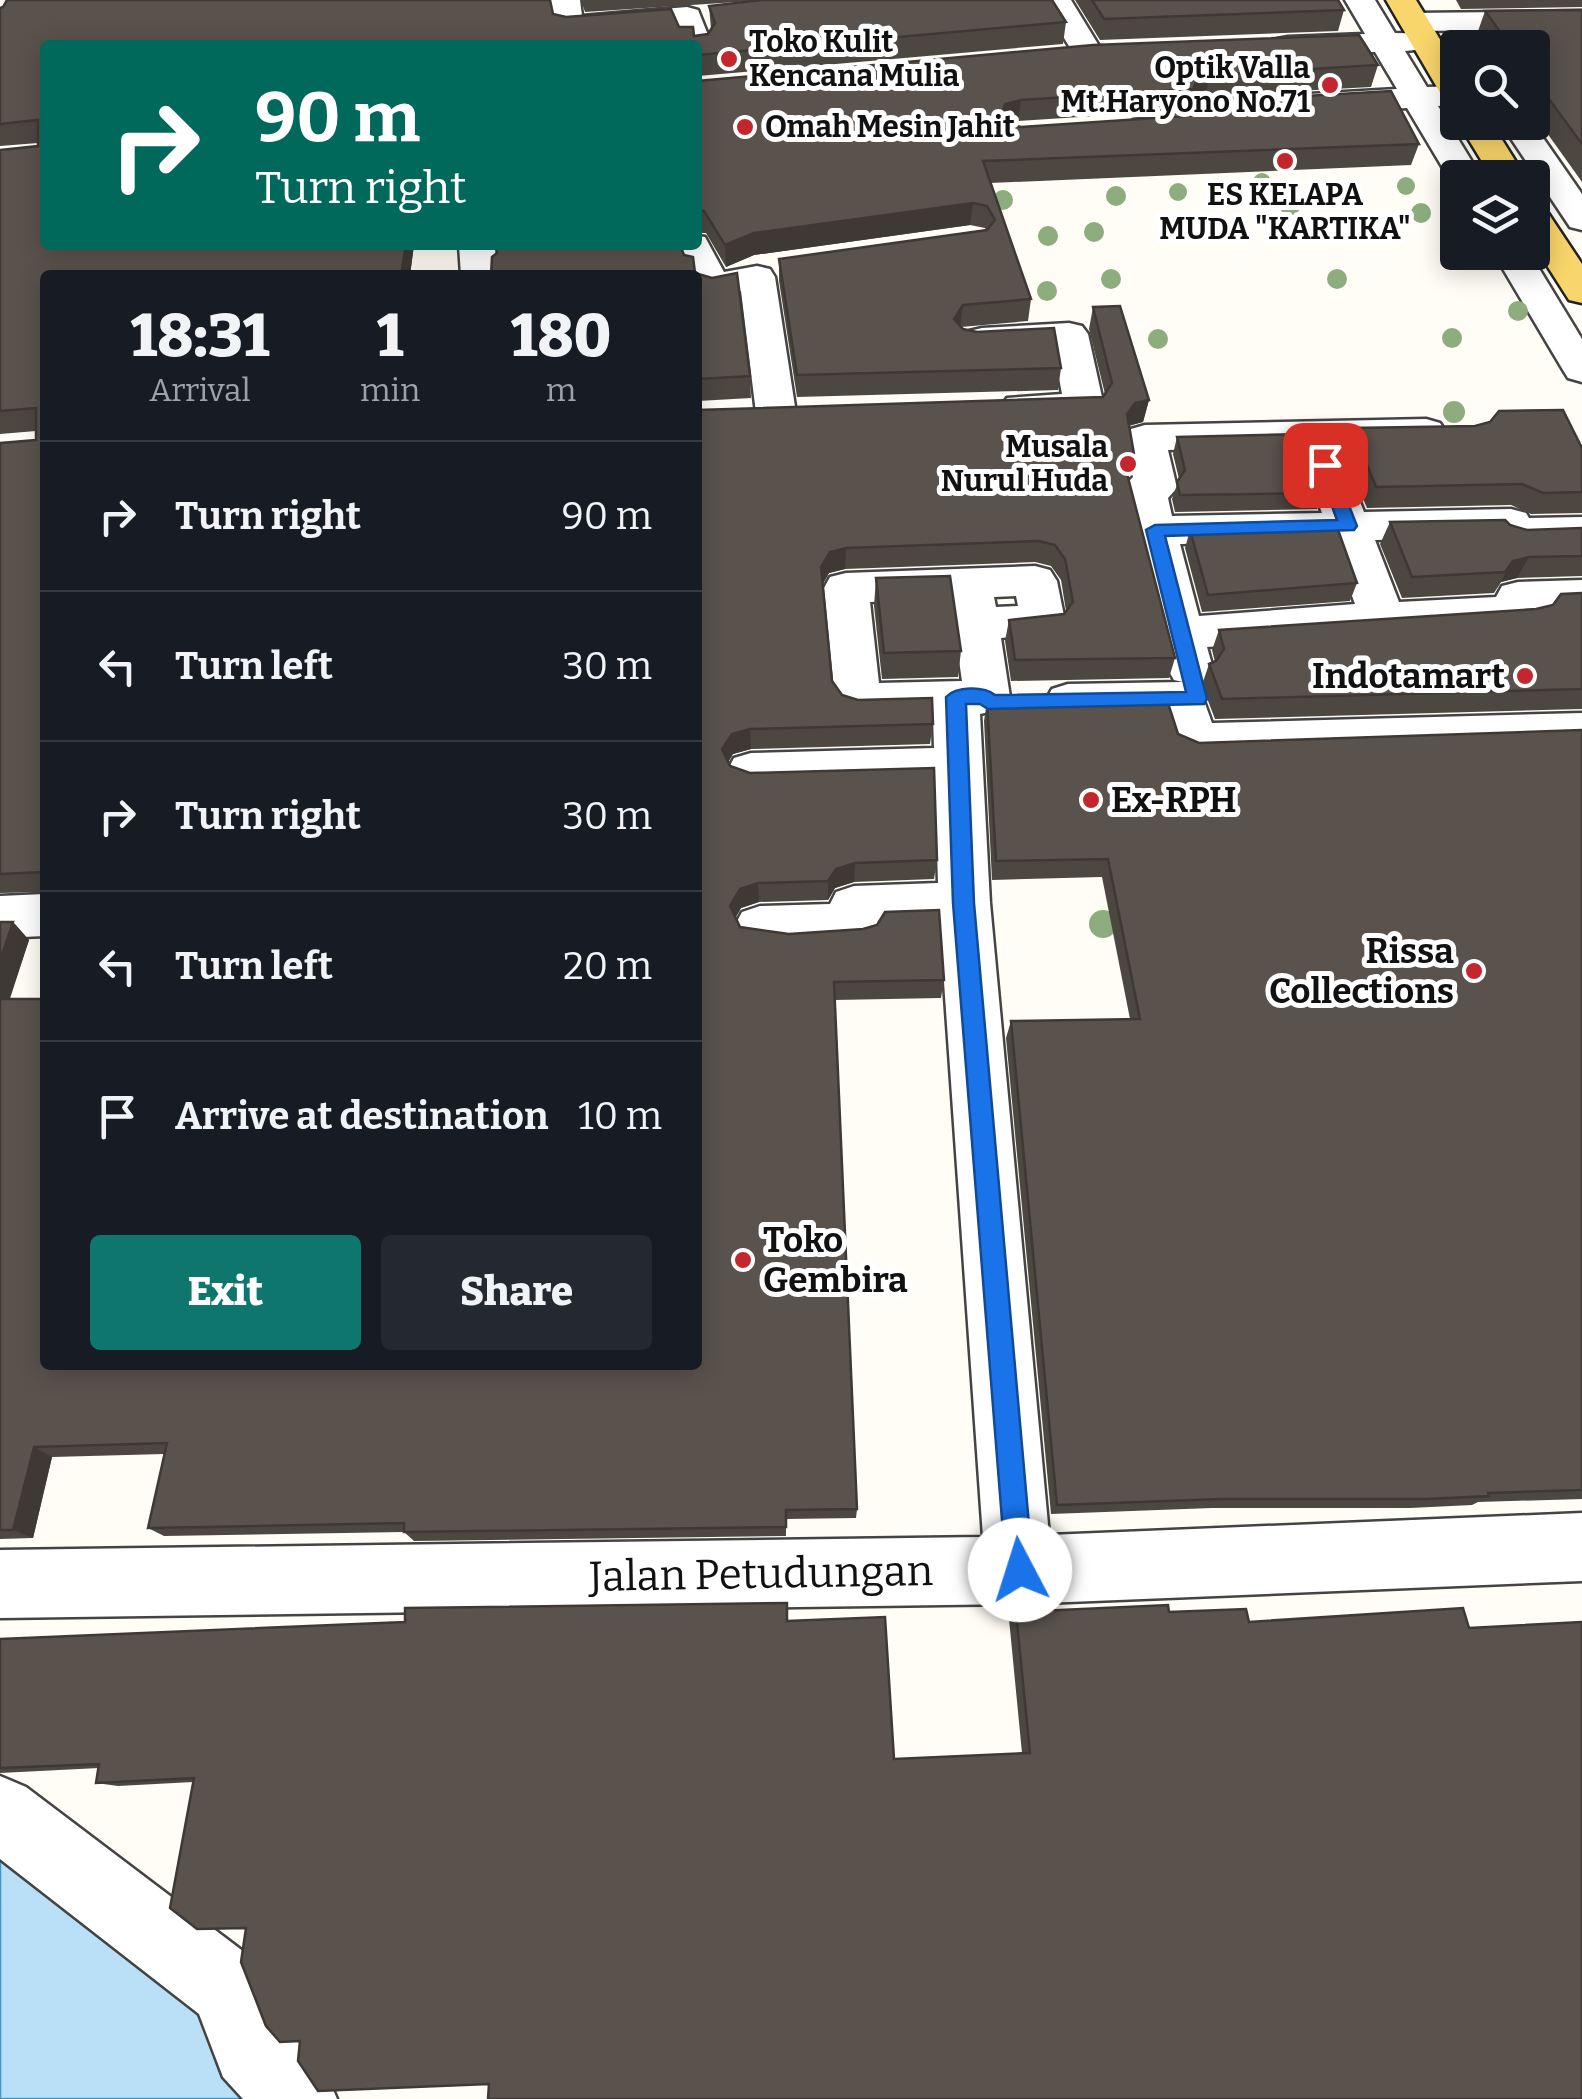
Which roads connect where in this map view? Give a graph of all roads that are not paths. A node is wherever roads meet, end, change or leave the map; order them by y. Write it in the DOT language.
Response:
graph roads {
  1 [pos="565,0"];
  2 [pos="1056,0"];
  3 [pos="1360,0"];
  4 [pos="721,13"];
  5 [pos="687,16"];
  6 [pos="1424,17"];
  7 [pos="1580,19"];
  8 [pos="695,40"];
  9 [pos="1385,42"];
  10 [pos="1267,47"];
  11 [pos="1129,53"];
  12 [pos="1090,54"];
  13 [pos="1440,55"];
  14 [pos="1050,58"];
  15 [pos="702,59"];
  16 [pos="710,81"];
  17 [pos="1440,96"];
  18 [pos="1416,97"];
  19 [pos="1114,129"];
  20 [pos="1529,140"];
  21 [pos="1454,160"];
  22 [pos="1550,207"];
  23 [pos="1578,209"];
  24 [pos="1550,242"];
  25 [pos="694,250"];
  26 [pos="794,265"];
  27 [pos="1522,270"];
  28 [pos="757,277"];
  29 [pos="1582,292"];
  30 [pos="974,339"];
  31 [pos="1582,370"];
  32 [pos="988,408"];
  33 [pos="735,415"];
  34 [pos="1465,431"];
  35 [pos="1314,435"];
  36 [pos="1348,526"];
  37 [pos="1155,530"];
  38 [pos="1582,531"];
  39 [pos="1582,595"];
  40 [pos="1382,619"];
  41 [pos="1181,632"];
  42 [pos="971,697"];
  43 [pos="1182,699"];
  44 [pos="1582,730"];
  45 [pos="957,765"];
  46 [pos="750,771"];
  47 [pos="964,903"];
  48 [pos="40,915"];
  49 [pos="0,917"];
  50 [pos="760,926"];
  51 [pos="1582,1547"];
  52 [pos="1020,1570"];
  53 [pos="0,1584"];
  54 [pos="0,1813"];
  55 [pos="297,2099"];
  1 -- 5 [label="street"];
  2 -- 12 [label="street"];
  3 -- 9 [label="street"];
  4 -- 5 [label="street"];
  5 -- 8 [label="street"];
  6 -- 7 [label="street"];
  6 -- 9 [label="street"];
  6 -- 13 [label="main road"];
  9 -- 10 [label="street"];
  9 -- 18 [label="street"];
  11 -- 12 [label="street"];
  12 -- 14 [label="street"];
  15 -- 16 [label="street"];
  17 -- 18 [label="street"];
  18 -- 19 [label="street"];
  18 -- 21 [label="street"];
  20 -- 23 [label="street"];
  22 -- 23 [label="street"];
  24 -- 29 [label="main road"];
  25 -- 28 [label="street"];
  26 -- 28 [label="street"];
  27 -- 31 [label="street"];
  28 -- 33 [label="street"];
  30 -- 32 [label="street"];
  34 -- 35 [label="street"];
  35 -- 36 [label="street"];
  35 -- 37 [label="street"];
  36 -- 37 [label="street"];
  36 -- 38 [label="street"];
  36 -- 40 [label="street"];
  37 -- 41 [label="street"];
  39 -- 40 [label="street"];
  40 -- 41 [label="street"];
  41 -- 43 [label="street"];
  42 -- 42 [label="street"];
  42 -- 43 [label="street"];
  42 -- 45 [label="street"];
  43 -- 44 [label="street"];
  45 -- 46 [label="street"];
  45 -- 47 [label="street"];
  47 -- 50 [label="street"];
  47 -- 52 [label="street"];
  48 -- 49 [label="street"];
  51 -- 52 [label="street, Jalan Petudungan"];
  52 -- 53 [label="street, Jalan Petudungan"];
  54 -- 55 [label="street"];
}
